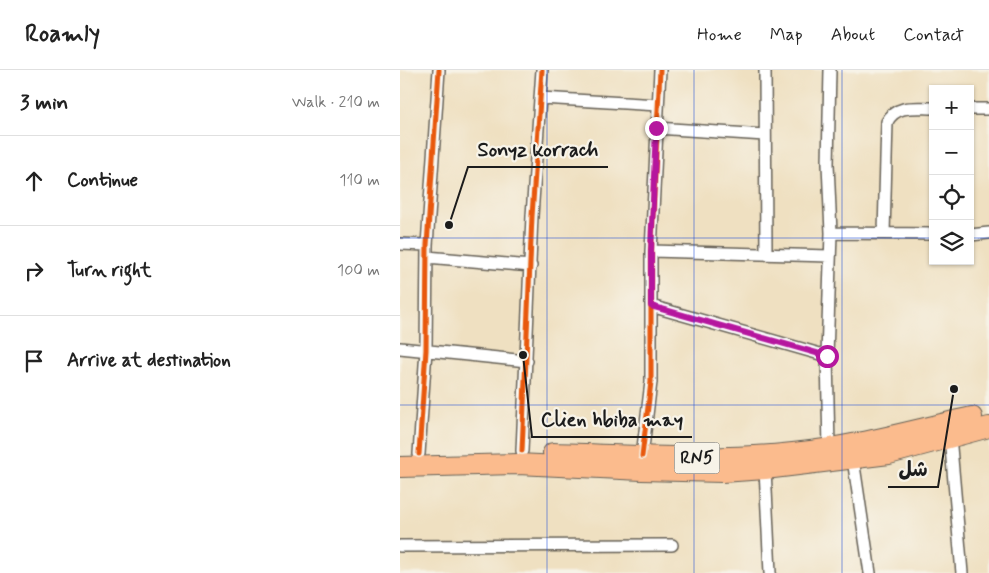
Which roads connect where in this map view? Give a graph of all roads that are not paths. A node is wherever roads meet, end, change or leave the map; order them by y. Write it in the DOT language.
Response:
graph roads {
  1 [pos="439,70"];
  2 [pos="542,70"];
  3 [pos="660,70"];
  4 [pos="765,70"];
  5 [pos="830,70"];
  6 [pos="541,98"];
  7 [pos="658,105"];
  8 [pos="929,108"];
  9 [pos="974,109"];
  10 [pos="989,109"];
  11 [pos="656,128"];
  12 [pos="765,134"];
  13 [pos="831,233"];
  14 [pos="884,233"];
  15 [pos="989,233"];
  16 [pos="929,234"];
  17 [pos="974,235"];
  18 [pos="400,244"];
  19 [pos="427,245"];
  20 [pos="651,251"];
  21 [pos="766,254"];
  22 [pos="830,256"];
  23 [pos="427,258"];
  24 [pos="530,266"];
  25 [pos="651,306"];
  26 [pos="400,348"];
  27 [pos="426,350"];
  28 [pos="827,356"];
  29 [pos="527,360"];
  30 [pos="989,413"];
  31 [pos="989,427"];
  32 [pos="950,436"];
  33 [pos="914,439"];
  34 [pos="829,448"];
  35 [pos="522,451"];
  36 [pos="410,454"];
  37 [pos="642,456"];
  38 [pos="853,459"];
  39 [pos="721,465"];
  40 [pos="400,467"];
  41 [pos="765,470"];
  42 [pos="672,544"];
  43 [pos="400,546"];
  44 [pos="770,573"];
  45 [pos="870,573"];
  46 [pos="962,573"];
  1 -- 19 [label="street"];
  2 -- 6 [label="street"];
  3 -- 7 [label="street"];
  4 -- 12 [label="street"];
  5 -- 13 [label="street"];
  6 -- 7 [label="street"];
  6 -- 24 [label="street"];
  7 -- 11 [label="street"];
  8 -- 14 [label="street"];
  9 -- 10 [label="street"];
  11 -- 12 [label="street"];
  11 -- 20 [label="street"];
  12 -- 21 [label="street"];
  13 -- 14 [label="street"];
  13 -- 22 [label="street"];
  14 -- 16 [label="street"];
  15 -- 17 [label="street"];
  18 -- 19 [label="street"];
  19 -- 23 [label="street"];
  20 -- 21 [label="street"];
  20 -- 25 [label="street"];
  21 -- 22 [label="street"];
  22 -- 28 [label="street"];
  23 -- 24 [label="street"];
  23 -- 27 [label="street"];
  24 -- 29 [label="street"];
  25 -- 28 [label="street"];
  25 -- 37 [label="street"];
  26 -- 27 [label="street"];
  27 -- 29 [label="street"];
  27 -- 36 [label="street"];
  28 -- 34 [label="street"];
  29 -- 35 [label="street"];
  30 -- 33 [label="highway, RN5"];
  31 -- 32 [label="highway, RN5"];
  32 -- 33 [label="highway, RN5"];
  32 -- 46 [label="street"];
  33 -- 34 [label="highway, RN5"];
  33 -- 38 [label="highway, RN5"];
  34 -- 39 [label="highway, RN5"];
  35 -- 36 [label="highway, RN5"];
  35 -- 37 [label="highway, RN5"];
  37 -- 39 [label="highway, RN5"];
  38 -- 41 [label="highway, RN5"];
  38 -- 45 [label="street"];
  39 -- 40 [label="highway, RN5"];
  39 -- 41 [label="highway, RN5"];
  41 -- 44 [label="street"];
  42 -- 43 [label="street"];
}
